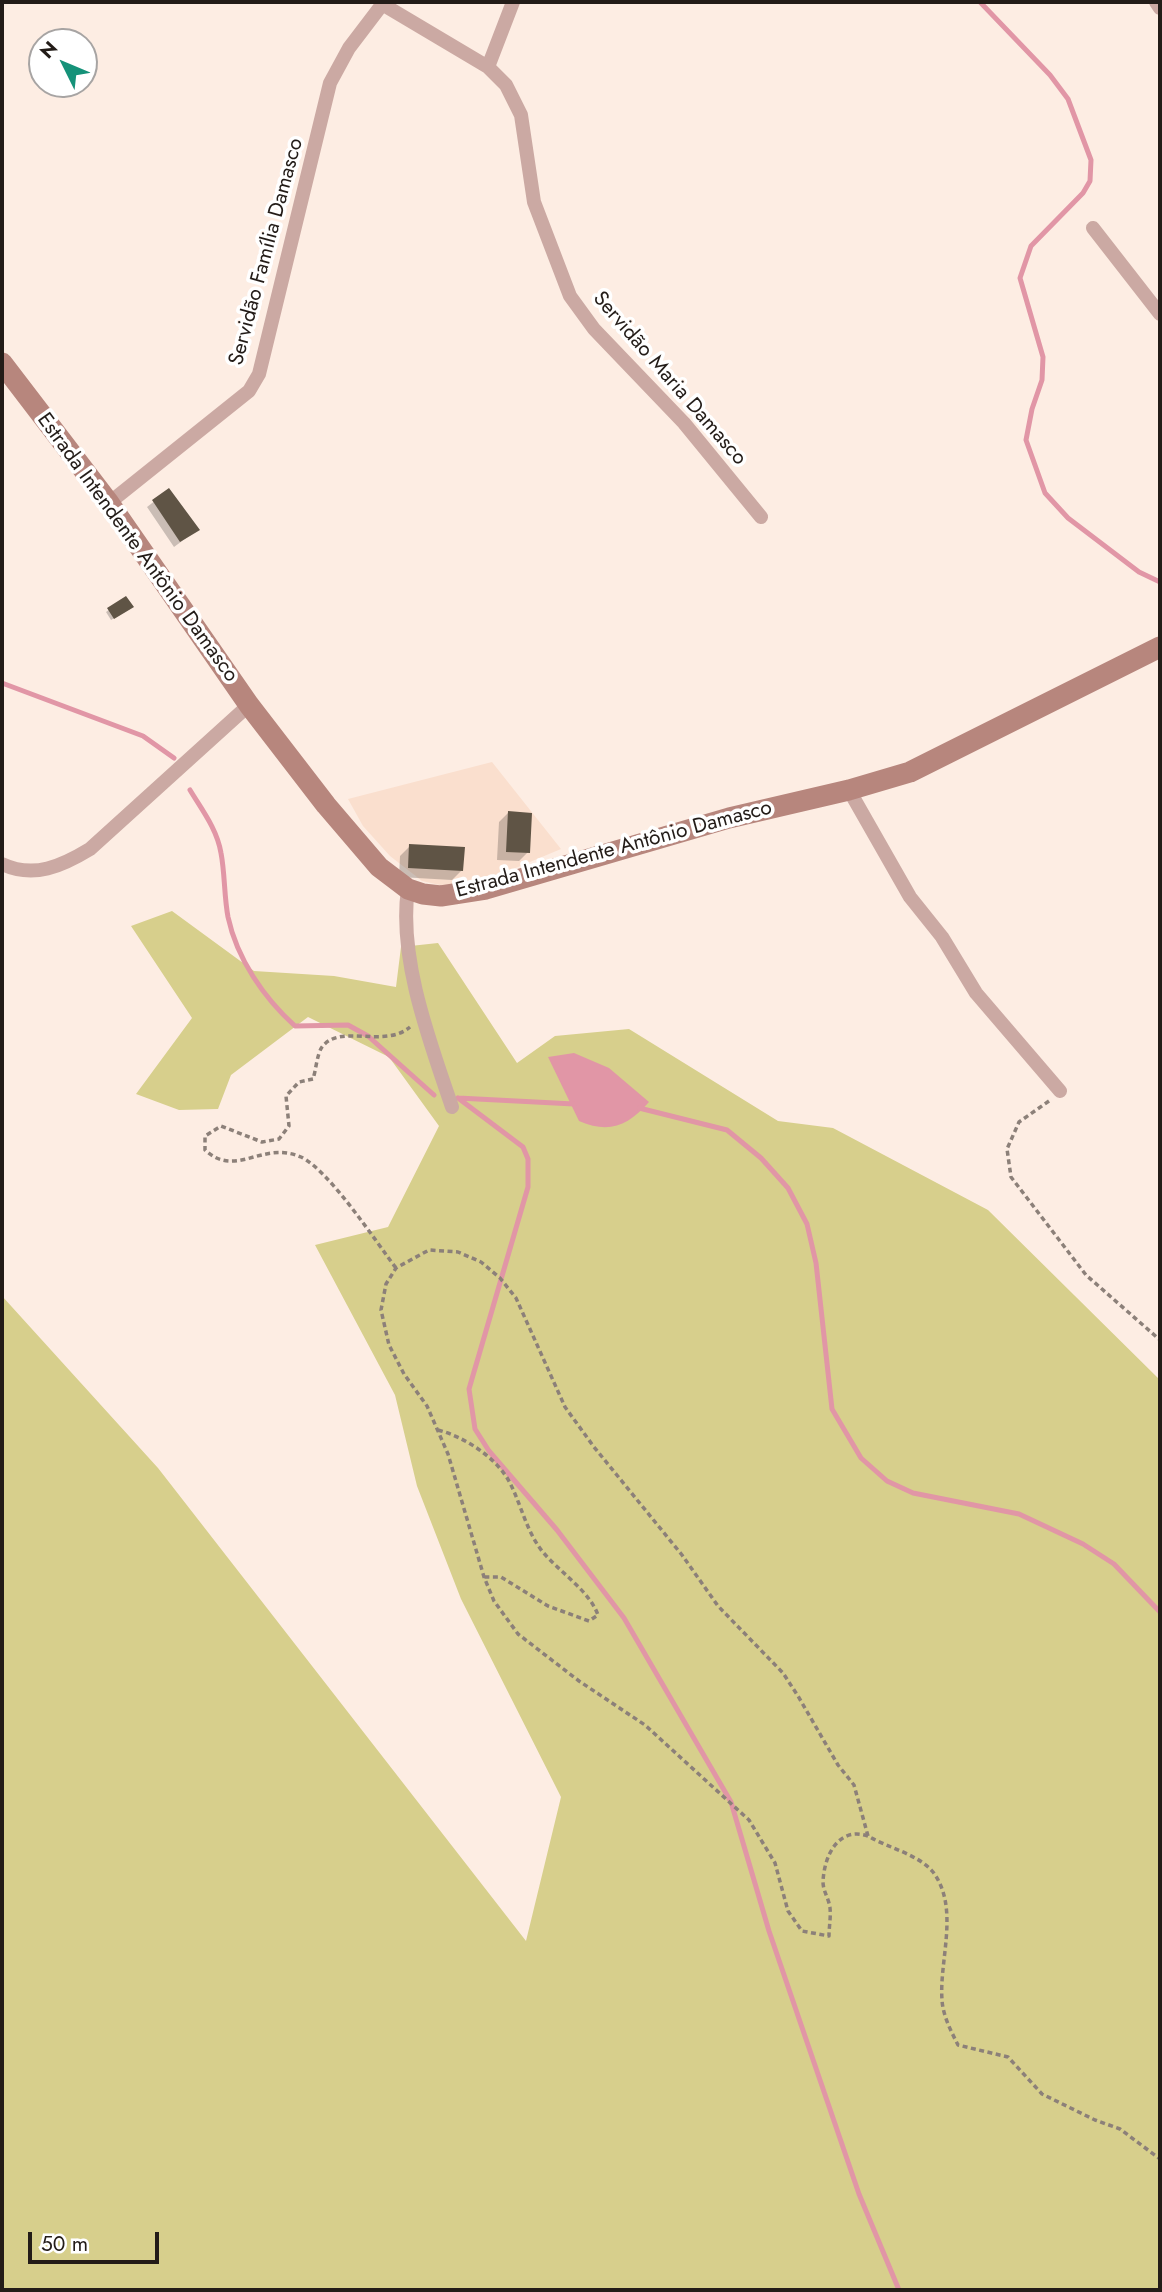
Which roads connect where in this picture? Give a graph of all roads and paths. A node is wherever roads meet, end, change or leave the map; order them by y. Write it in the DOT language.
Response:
graph roads {
  1 [pos="513,2"];
  2 [pos="1156,2"];
  3 [pos="383,3"];
  4 [pos="1160,8"];
  5 [pos="488,67"];
  6 [pos="1093,228"];
  7 [pos="1160,314"];
  8 [pos="2,363"];
  9 [pos="109,503"];
  10 [pos="761,517"];
  11 [pos="1160,647"];
  12 [pos="249,705"];
  13 [pos="849,790"];
  14 [pos="2,864"];
  15 [pos="408,889"];
  16 [pos="424,1015"];
  17 [pos="1060,1091"];
  18 [pos="452,1107"];
  19 [pos="396,1268"];
  20 [pos="1160,1340"];
  21 [pos="438,1430"];
  22 [pos="484,1577"];
  23 [pos="868,1836"];
  24 [pos="1160,2159"];
  1 -- 5 [label="street"];
  2 -- 4 [label="street"];
  3 -- 5 [label="street, Servidão Maria Damasco"];
  3 -- 9 [label="street, Servidão Família Damasco"];
  5 -- 10 [label="street, Servidão Maria Damasco"];
  6 -- 7 [label="street"];
  8 -- 9 [label="main road, Estrada Intendente Antônio Damasco"];
  9 -- 12 [label="main road, Estrada Intendente Antônio Damasco"];
  11 -- 13 [label="main road, Estrada Intendente Antônio Damasco"];
  12 -- 14 [label="street"];
  12 -- 15 [label="main road, Estrada Intendente Antônio Damasco"];
  13 -- 15 [label="main road, Estrada Intendente Antônio Damasco"];
  13 -- 17 [label="street"];
  15 -- 16 [label="street"];
  16 -- 18 [label="street"];
  16 -- 19 [label="path"];
  17 -- 20 [label="path"];
  19 -- 21 [label="path"];
  19 -- 23 [label="path"];
  21 -- 22 [label="path"];
  21 -- 22 [label="path"];
  22 -- 23 [label="path"];
  23 -- 24 [label="path"];
}
